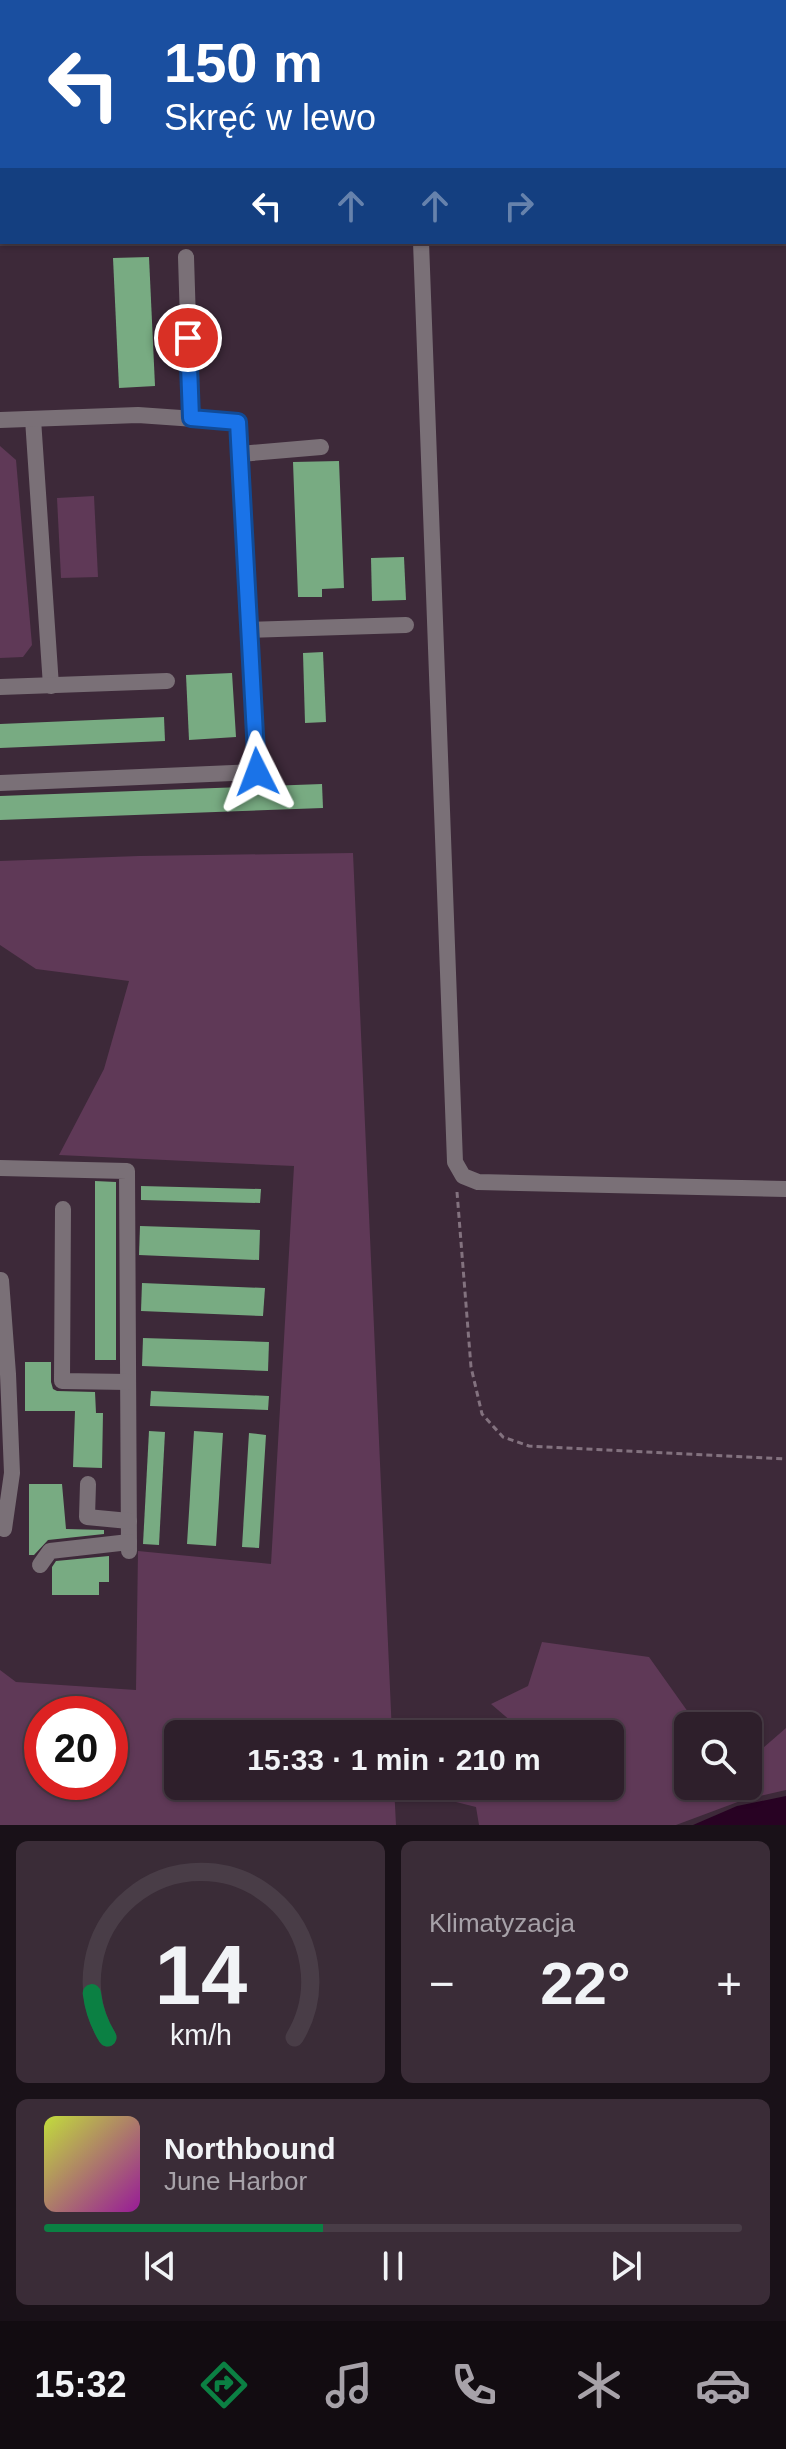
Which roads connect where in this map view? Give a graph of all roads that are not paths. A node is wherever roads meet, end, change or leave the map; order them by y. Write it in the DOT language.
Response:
graph roads {
  1 [pos="421,244"];
  2 [pos="186,257"];
  3 [pos="191,418"];
  4 [pos="33,419"];
  5 [pos="0,420"];
  6 [pos="321,447"];
  7 [pos="240,454"];
  8 [pos="406,625"];
  9 [pos="249,630"];
  10 [pos="167,681"];
  11 [pos="51,686"];
  12 [pos="0,687"];
  13 [pos="0,783"];
  14 [pos="0,1168"];
  15 [pos="786,1189"];
  16 [pos="63,1209"];
  17 [pos="0,1269"];
  18 [pos="0,1281"];
  19 [pos="128,1382"];
  20 [pos="88,1484"];
  21 [pos="129,1521"];
  22 [pos="4,1529"];
  23 [pos="40,1565"];
  1 -- 15 [label="street"];
  2 -- 3 [label="street"];
  3 -- 4 [label="street"];
  3 -- 7 [label="street"];
  4 -- 5 [label="street"];
  4 -- 11 [label="street"];
  6 -- 7 [label="street"];
  7 -- 9 [label="street"];
  8 -- 9 [label="street"];
  9 -- 13 [label="street"];
  10 -- 11 [label="street"];
  11 -- 12 [label="street"];
  14 -- 19 [label="street"];
  16 -- 19 [label="street"];
  17 -- 18 [label="street"];
  18 -- 22 [label="street"];
  19 -- 21 [label="street"];
  20 -- 21 [label="street"];
  21 -- 23 [label="street"];
}
